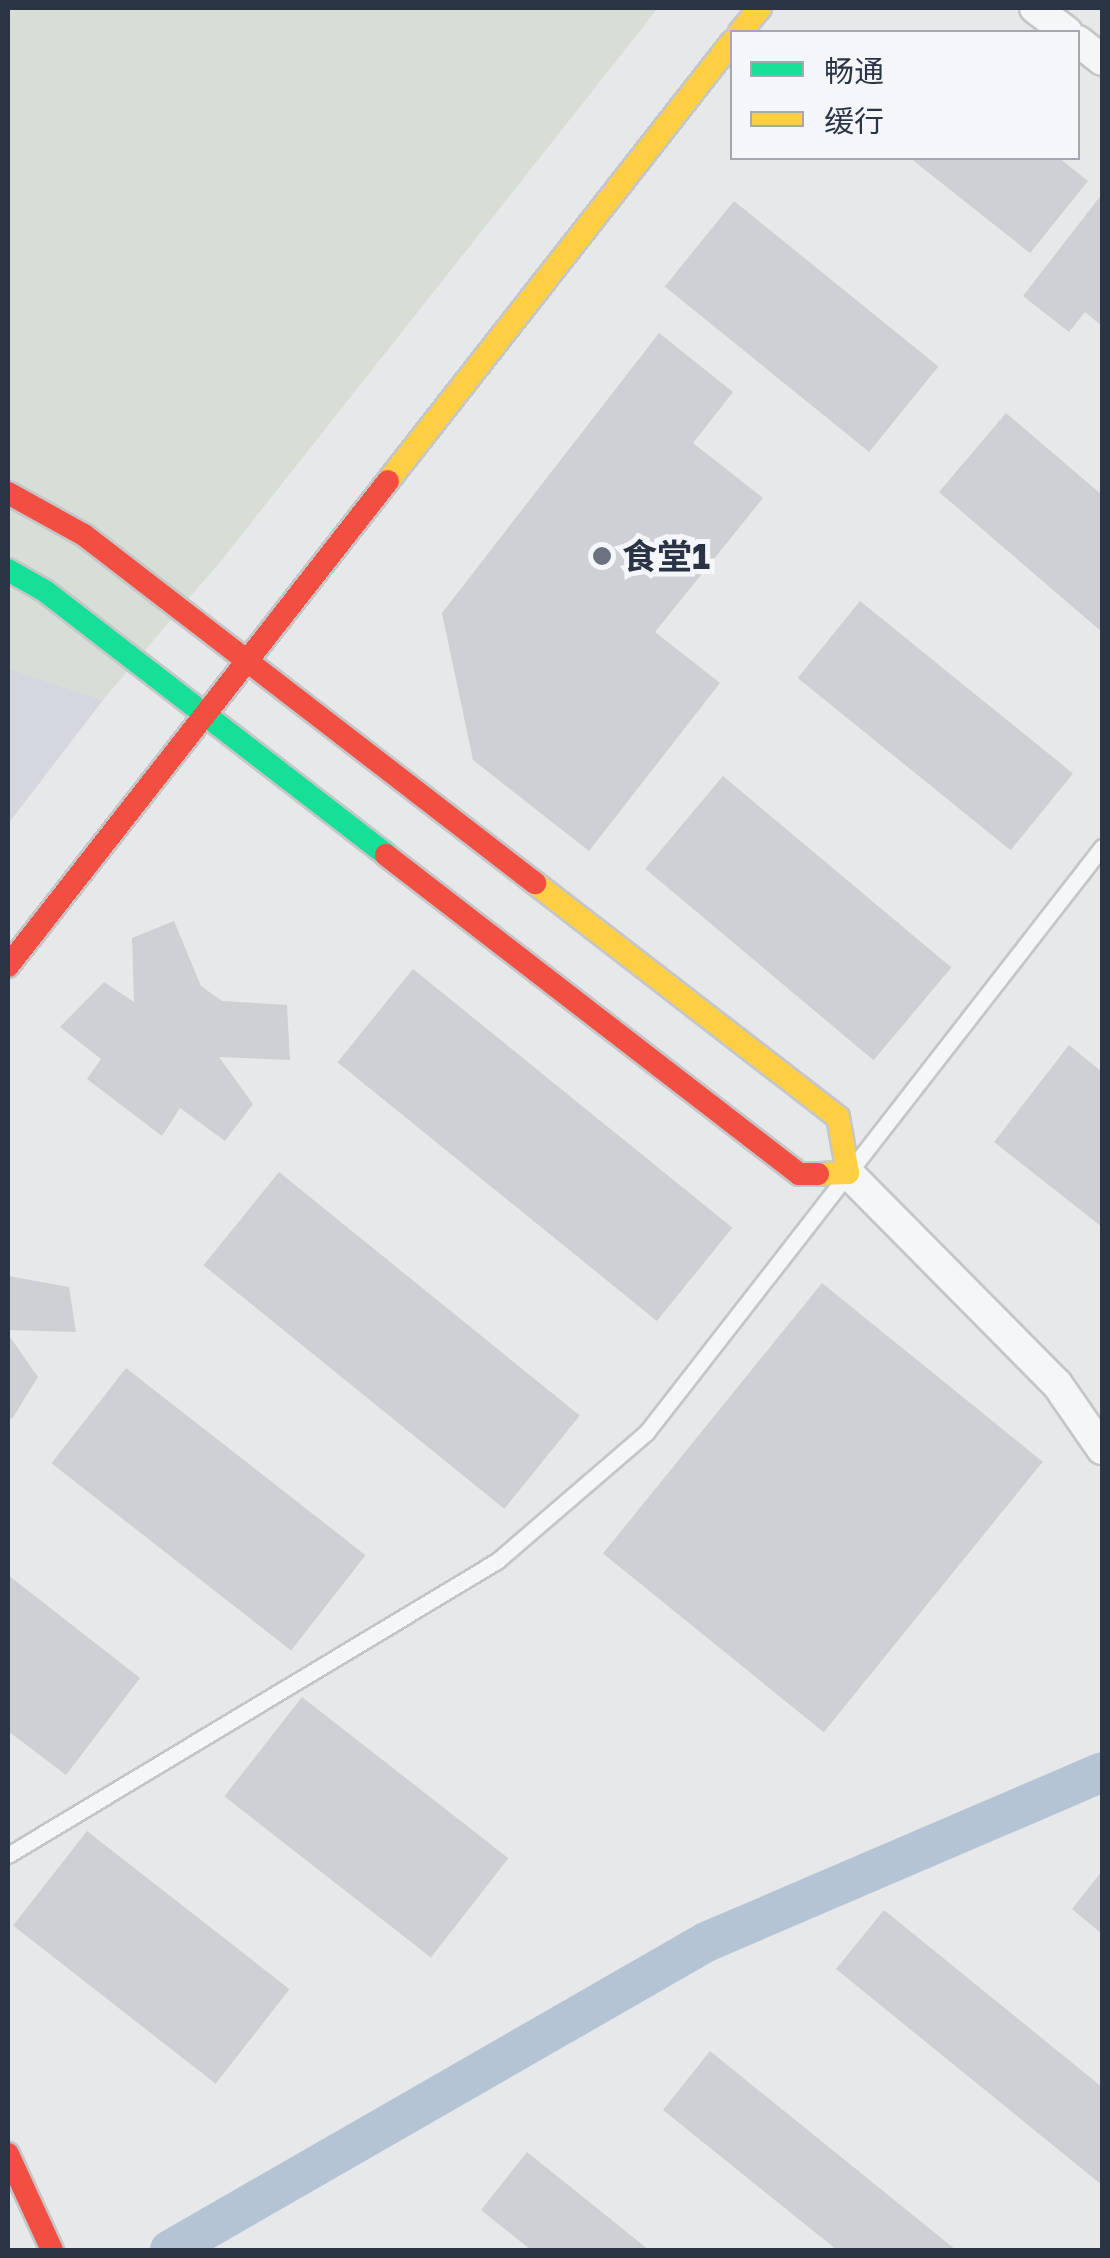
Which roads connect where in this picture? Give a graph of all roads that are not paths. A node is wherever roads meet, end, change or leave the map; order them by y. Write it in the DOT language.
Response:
graph roads {
  1 [pos="760,8"];
  2 [pos="1034,8"];
  3 [pos="742,30"];
  4 [pos="1064,30"];
  5 [pos="1080,43"];
  6 [pos="730,45"];
  7 [pos="1102,60"];
  8 [pos="8,493"];
  9 [pos="8,570"];
  10 [pos="246,661"];
  11 [pos="204,715"];
  12 [pos="1102,846"];
  13 [pos="8,966"];
  14 [pos="848,1173"];
  15 [pos="1102,1449"];
  16 [pos="8,1855"];
  17 [pos="8,2154"];
  18 [pos="52,2250"];
  1 -- 3 [label="street"];
  2 -- 4 [label="street"];
  5 -- 7 [label="street"];
  6 -- 10 [label="street"];
  8 -- 10 [label="street"];
  9 -- 11 [label="street"];
  10 -- 11 [label="street"];
  10 -- 14 [label="street"];
  11 -- 13 [label="street"];
  11 -- 14 [label="street"];
  12 -- 14 [label="lane"];
  14 -- 15 [label="street"];
  14 -- 16 [label="lane"];
  17 -- 18 [label="street"];
}
